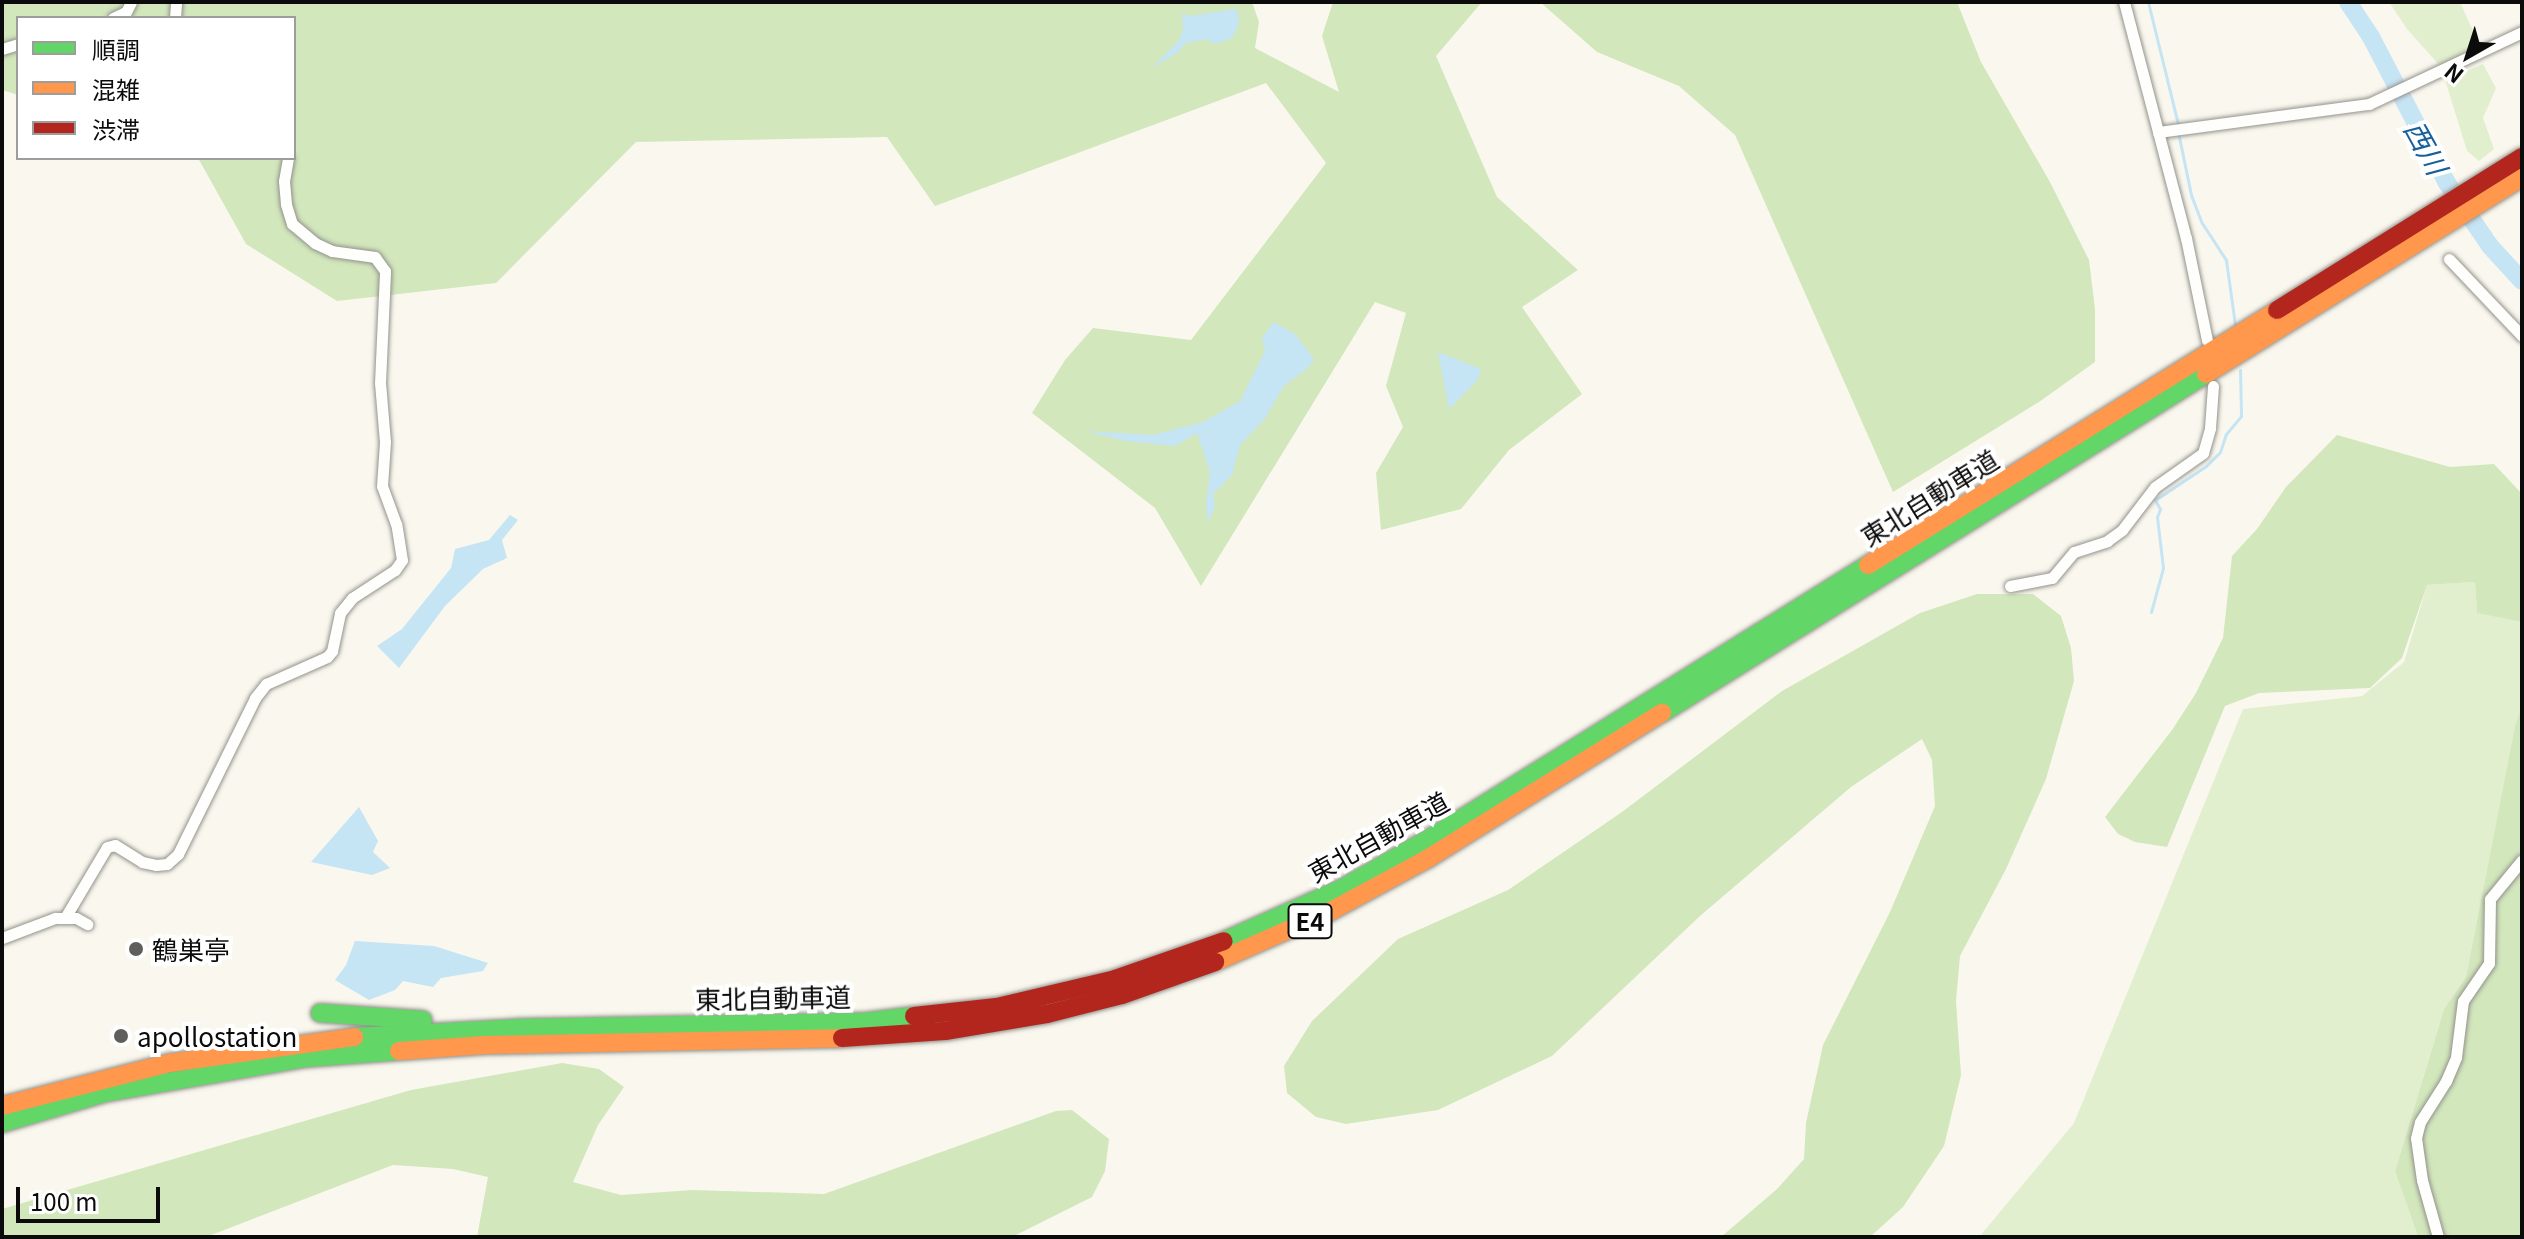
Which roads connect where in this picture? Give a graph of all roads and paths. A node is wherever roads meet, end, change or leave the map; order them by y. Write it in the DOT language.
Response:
graph roads {
  1 [pos="131,2"];
  2 [pos="2124,2"];
  3 [pos="117,16"];
  4 [pos="2522,32"];
  5 [pos="2158,132"];
  6 [pos="2522,157"];
  7 [pos="288,160"];
  8 [pos="2522,177"];
  9 [pos="2485,191"];
  10 [pos="2443,216"];
  11 [pos="2449,259"];
  12 [pos="2522,336"];
  13 [pos="2207,340"];
  14 [pos="2213,386"];
  15 [pos="2010,586"];
  16 [pos="2522,860"];
  17 [pos="66,916"];
  18 [pos="87,924"];
  19 [pos="2,938"];
  20 [pos="320,1013"];
  21 [pos="636,1025"];
  22 [pos="173,1079"];
  23 [pos="2,1106"];
  24 [pos="2,1123"];
  25 [pos="2,1135"];
  26 [pos="2438,1237"];
  1 -- 3 [label="street"];
  2 -- 5 [label="street"];
  4 -- 5 [label="street"];
  5 -- 13 [label="street"];
  6 -- 9 [label="highway, 東北自動車道 / E4"];
  7 -- 17 [label="street"];
  8 -- 9 [label="highway, 東北自動車道 / E4"];
  9 -- 10 [label="highway, 東北自動車道 / E4"];
  10 -- 21 [label="highway, 東北自動車道 / E4"];
  10 -- 22 [label="highway, 東北自動車道 / E4"];
  11 -- 12 [label="street"];
  14 -- 15 [label="street"];
  16 -- 26 [label="street"];
  17 -- 18 [label="street"];
  17 -- 19 [label="street"];
  20 -- 21 [label="highway"];
  21 -- 23 [label="highway, 東北自動車道 / E4"];
  22 -- 24 [label="highway, 東北自動車道 / E4"];
  22 -- 25 [label="highway"];
}
